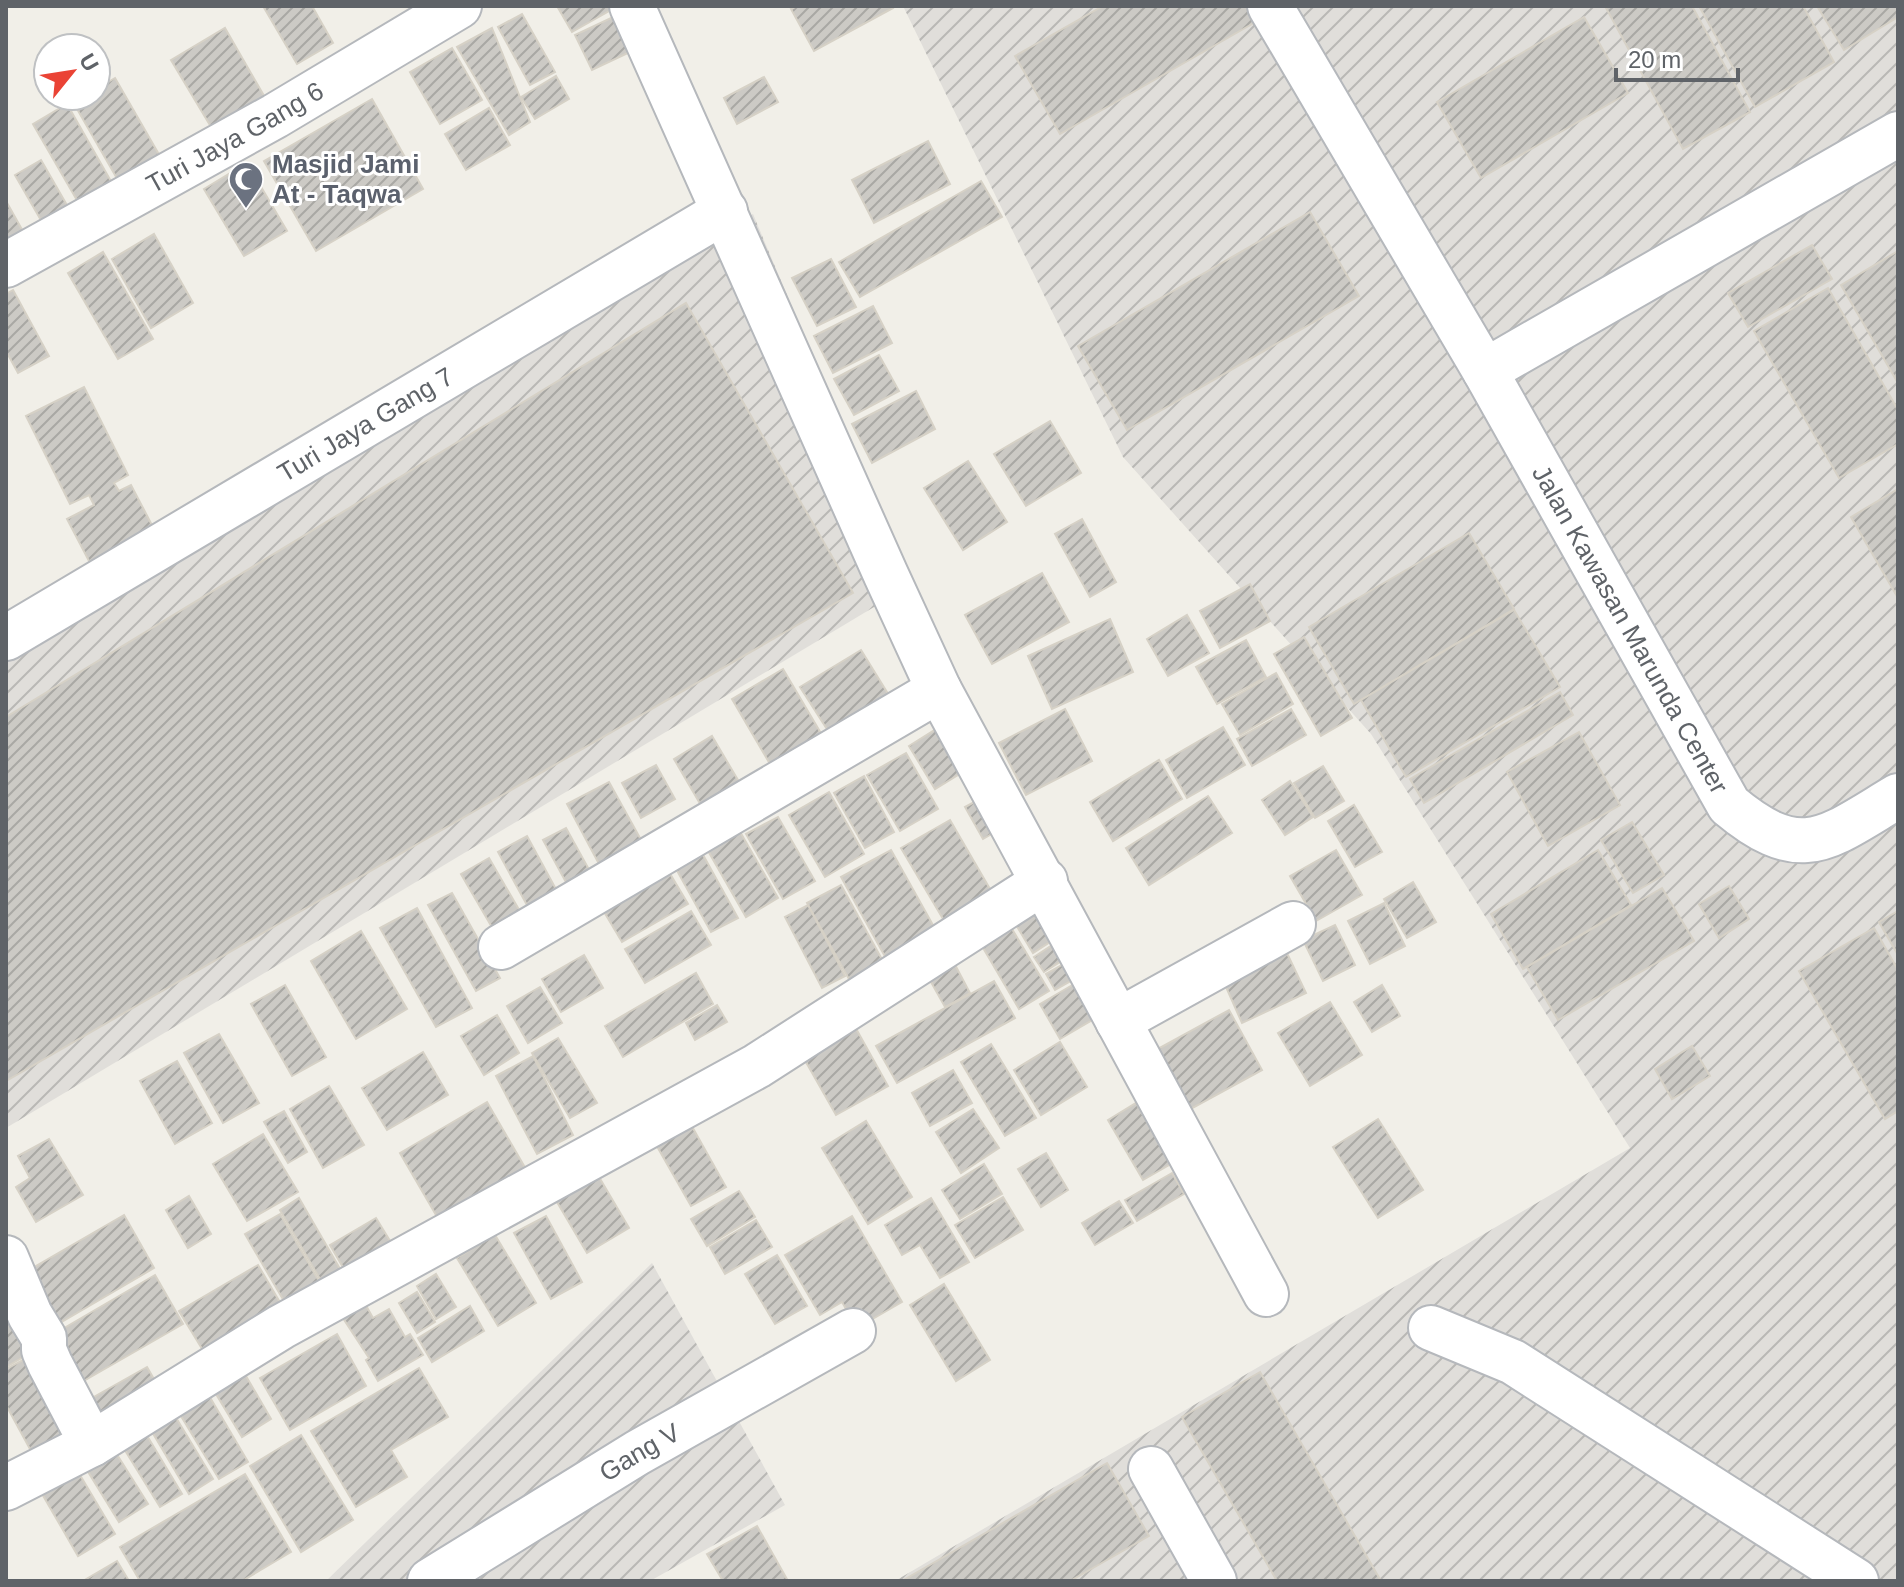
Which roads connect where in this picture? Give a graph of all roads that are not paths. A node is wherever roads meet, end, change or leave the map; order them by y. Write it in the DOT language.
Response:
graph roads {
  1 [pos="459,6"];
  2 [pos="632,6"];
  3 [pos="1270,6"];
  4 [pos="1898,134"];
  5 [pos="725,211"];
  6 [pos="6,265"];
  7 [pos="1485,371"];
  8 [pos="6,638"];
  9 [pos="939,690"];
  10 [pos="1898,796"];
  11 [pos="1045,881"];
  12 [pos="1293,924"];
  13 [pos="501,947"];
  14 [pos="1118,1021"];
  15 [pos="6,1258"];
  16 [pos="1266,1294"];
  17 [pos="1431,1328"];
  18 [pos="853,1331"];
  19 [pos="92,1444"];
  20 [pos="1151,1469"];
  21 [pos="6,1488"];
  22 [pos="1197,1575"];
  23 [pos="430,1581"];
  24 [pos="1856,1581"];
  1 -- 6 [label="street, Turi Jaya Gang 6"];
  2 -- 5 [label="street"];
  3 -- 7 [label="street, Jalan Kawasan Marunda Center"];
  4 -- 7 [label="street"];
  5 -- 8 [label="street, Turi Jaya Gang 7"];
  5 -- 9 [label="street"];
  7 -- 10 [label="street, Jalan Kawasan Marunda Center"];
  9 -- 11 [label="street"];
  9 -- 13 [label="street"];
  11 -- 14 [label="street"];
  11 -- 19 [label="street"];
  12 -- 14 [label="street"];
  14 -- 16 [label="street"];
  15 -- 19 [label="street"];
  17 -- 24 [label="street"];
  18 -- 23 [label="street, Gang V"];
  19 -- 21 [label="street"];
  20 -- 22 [label="street"];
}
